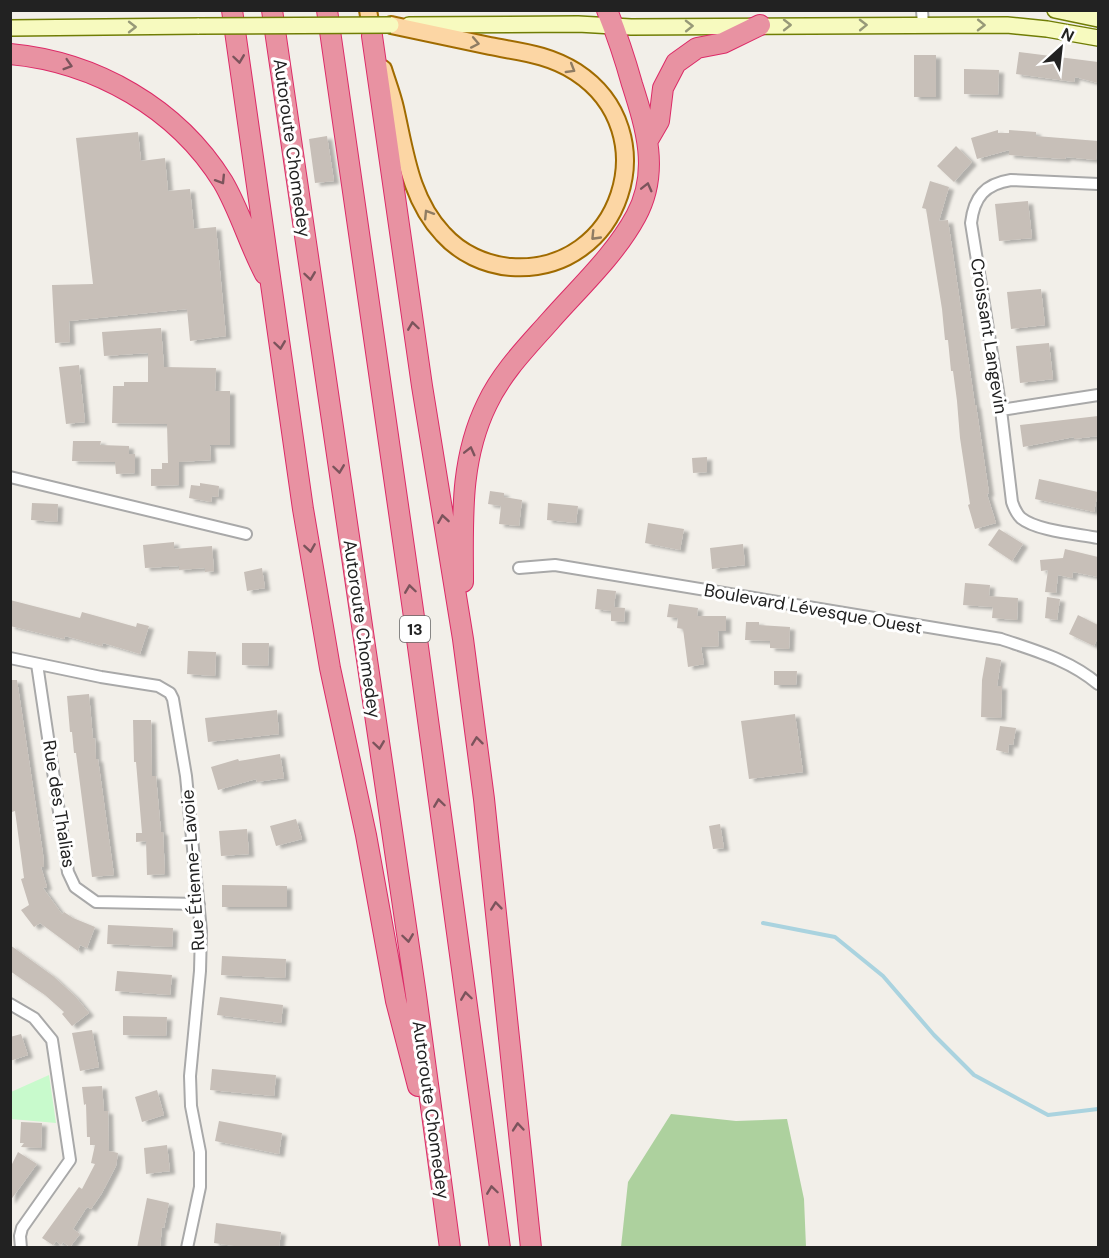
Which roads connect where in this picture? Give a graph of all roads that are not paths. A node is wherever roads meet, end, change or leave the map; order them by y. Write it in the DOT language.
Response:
graph roads {
  1 [pos="232,10"];
  2 [pos="272,10"];
  3 [pos="327,10"];
  4 [pos="368,10"];
  5 [pos="1055,10"];
  6 [pos="610,17"];
  7 [pos="922,18"];
  8 [pos="1098,19"];
  9 [pos="760,25"];
  10 [pos="402,26"];
  11 [pos="10,28"];
  12 [pos="372,36"];
  13 [pos="1098,38"];
  14 [pos="10,54"];
  15 [pos="648,140"];
  16 [pos="1098,184"];
  17 [pos="272,287"];
  18 [pos="1098,395"];
  19 [pos="1001,410"];
  20 [pos="10,477"];
  21 [pos="246,534"];
  22 [pos="1098,538"];
  23 [pos="519,568"];
  24 [pos="463,639"];
  25 [pos="10,658"];
  26 [pos="37,664"];
  27 [pos="1098,684"];
  28 [pos="199,904"];
  29 [pos="12,1007"];
  30 [pos="439,1171"];
  31 [pos="21,1248"];
  32 [pos="187,1248"];
  33 [pos="450,1248"];
  34 [pos="500,1248"];
  35 [pos="531,1248"];
  1 -- 17 [label="highway, one-way"];
  2 -- 30 [label="highway, Autoroute Chomedey, one-way"];
  34 -- 3 [label="highway, 13, one-way"];
  4 -- 12 [label="main road"];
  5 -- 8 [label="street"];
  6 -- 9 [label="street, one-way"];
  6 -- 10 [label="street"];
  6 -- 15 [label="highway"];
  9 -- 7 [label="street, one-way"];
  7 -- 13 [label="street, one-way"];
  9 -- 15 [label="highway"];
  11 -- 10 [label="street, one-way, bridge"];
  10 -- 12 [label="main road, one-way"];
  24 -- 12 [label="highway, one-way"];
  14 -- 17 [label="highway, one-way"];
  24 -- 15 [label="highway, one-way"];
  16 -- 19 [label="street, Croissant Langevin"];
  17 -- 30 [label="highway, one-way"];
  18 -- 19 [label="street"];
  19 -- 22 [label="street, Croissant Langevin"];
  20 -- 21 [label="street"];
  23 -- 27 [label="street, Boulevard Lévesque Ouest"];
  35 -- 24 [label="highway, one-way"];
  25 -- 26 [label="street, Rue Étienne-Lavoie"];
  26 -- 28 [label="street, Rue Étienne-Lavoie"];
  26 -- 28 [label="street, Rue des Thalias"];
  28 -- 32 [label="street, Rue Étienne-Lavoie"];
  29 -- 31 [label="street"];
  30 -- 33 [label="highway, Autoroute Chomedey"];
}
